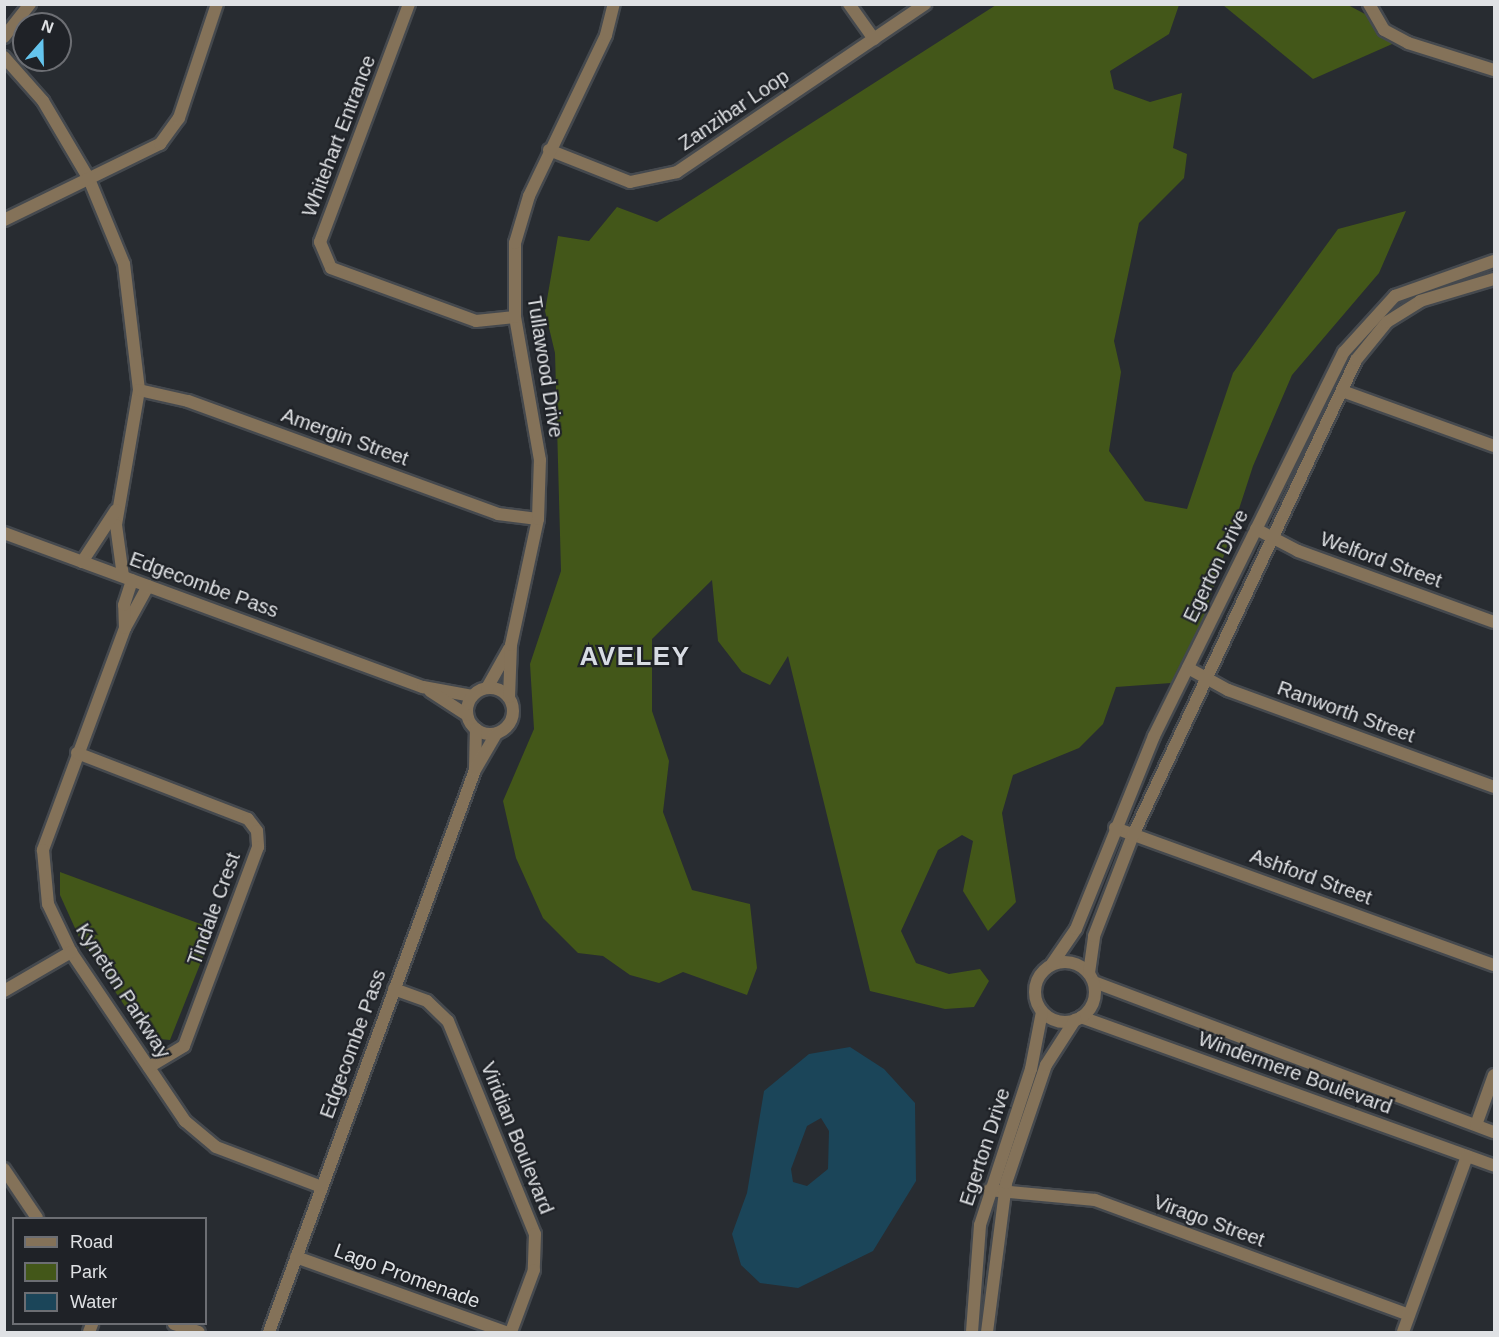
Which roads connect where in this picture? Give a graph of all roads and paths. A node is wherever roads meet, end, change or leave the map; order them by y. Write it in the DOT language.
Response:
graph roads {
  1 [pos="30,4"];
  2 [pos="217,4"];
  3 [pos="409,4"];
  4 [pos="614,4"];
  5 [pos="849,4"];
  6 [pos="925,4"];
  7 [pos="1369,4"];
  8 [pos="4,37"];
  9 [pos="874,39"];
  10 [pos="4,57"];
  11 [pos="1494,70"];
  12 [pos="549,150"];
  13 [pos="90,179"];
  14 [pos="4,220"];
  15 [pos="1494,261"];
  16 [pos="1494,279"];
  17 [pos="515,317"];
  18 [pos="139,390"];
  19 [pos="1342,391"];
  20 [pos="1494,446"];
  21 [pos="120,501"];
  22 [pos="538,519"];
  23 [pos="1256,530"];
  24 [pos="4,533"];
  25 [pos="1272,539"];
  26 [pos="82,562"];
  27 [pos="128,578"];
  28 [pos="148,586"];
  29 [pos="1494,621"];
  30 [pos="125,628"];
  31 [pos="511,645"];
  32 [pos="1188,668"];
  33 [pos="1207,678"];
  34 [pos="423,687"];
  35 [pos="487,688"];
  36 [pos="472,696"];
  37 [pos="509,697"];
  38 [pos="467,715"];
  39 [pos="476,729"];
  40 [pos="496,734"];
  41 [pos="77,753"];
  42 [pos="475,770"];
  43 [pos="1494,787"];
  44 [pos="1114,828"];
  45 [pos="1133,835"];
  46 [pos="71,952"];
  47 [pos="1052,964"];
  48 [pos="1494,965"];
  49 [pos="1091,977"];
  50 [pos="394,989"];
  51 [pos="4,992"];
  52 [pos="1042,1012"];
  53 [pos="1078,1019"];
  54 [pos="149,1067"];
  55 [pos="1494,1075"];
  56 [pos="1476,1125"];
  57 [pos="1494,1132"];
  58 [pos="1467,1156"];
  59 [pos="1494,1166"];
  60 [pos="4,1169"];
  61 [pos="322,1187"];
  62 [pos="989,1190"];
  63 [pos="1004,1192"];
  64 [pos="36,1217"];
  65 [pos="296,1257"];
  66 [pos="1409,1316"];
  67 [pos="180,1325"];
  68 [pos="199,1332"];
  69 [pos="269,1332"];
  70 [pos="505,1332"];
  71 [pos="511,1332"];
  72 [pos="972,1332"];
  73 [pos="987,1332"];
  74 [pos="1403,1332"];
  1 -- 8 [label="street"];
  2 -- 13 [label="street"];
  3 -- 17 [label="street, Whitehart Entrance"];
  4 -- 12 [label="street, Tullawood Drive"];
  5 -- 9 [label="street"];
  6 -- 9 [label="street, Zanzibar Loop"];
  7 -- 11 [label="street"];
  9 -- 12 [label="street, Zanzibar Loop"];
  10 -- 13 [label="street"];
  12 -- 17 [label="street, Tullawood Drive"];
  13 -- 14 [label="street"];
  13 -- 18 [label="street"];
  15 -- 23 [label="street, Egerton Drive"];
  16 -- 19 [label="street, Egerton Drive"];
  17 -- 22 [label="street, Tullawood Drive"];
  18 -- 21 [label="street"];
  18 -- 22 [label="street, Amergin Street"];
  19 -- 20 [label="street"];
  19 -- 25 [label="street, Egerton Drive"];
  21 -- 26 [label="street"];
  21 -- 27 [label="street"];
  22 -- 31 [label="street, Tullawood Drive"];
  23 -- 25 [label="street, Welford Street"];
  23 -- 32 [label="street, Egerton Drive"];
  24 -- 26 [label="street, Edgecombe Pass"];
  25 -- 29 [label="street, Welford Street"];
  25 -- 33 [label="street, Egerton Drive"];
  26 -- 27 [label="street, Edgecombe Pass"];
  27 -- 28 [label="street, Edgecombe Pass"];
  27 -- 30 [label="street, Kyneton Parkway"];
  28 -- 30 [label="street, Kyneton Parkway"];
  28 -- 34 [label="street, Edgecombe Pass"];
  30 -- 41 [label="street, Kyneton Parkway"];
  31 -- 35 [label="street, Tullawood Drive"];
  31 -- 37 [label="street, Tullawood Drive"];
  32 -- 33 [label="street, Ranworth Street"];
  32 -- 44 [label="street, Egerton Drive"];
  33 -- 43 [label="street, Ranworth Street"];
  33 -- 45 [label="street, Egerton Drive"];
  34 -- 36 [label="street, Edgecombe Pass"];
  34 -- 38 [label="street, Edgecombe Pass"];
  35 -- 36 [label="street"];
  35 -- 37 [label="street"];
  36 -- 38 [label="street"];
  37 -- 40 [label="street"];
  38 -- 39 [label="street"];
  39 -- 40 [label="street"];
  39 -- 42 [label="street, Edgecombe Pass"];
  40 -- 42 [label="street, Edgecombe Pass"];
  41 -- 46 [label="street, Kyneton Parkway"];
  41 -- 54 [label="street, Tindale Crest"];
  42 -- 50 [label="street, Edgecombe Pass"];
  44 -- 45 [label="street, Ashford Street"];
  44 -- 47 [label="street, Egerton Drive"];
  45 -- 48 [label="street, Ashford Street"];
  45 -- 49 [label="street, Egerton Drive"];
  46 -- 51 [label="street"];
  46 -- 54 [label="street, Kyneton Parkway"];
  47 -- 49 [label="street"];
  47 -- 52 [label="street"];
  49 -- 53 [label="street"];
  49 -- 56 [label="street, Windermere Boulevard"];
  50 -- 61 [label="street, Edgecombe Pass"];
  50 -- 71 [label="street, Viridian Boulevard"];
  52 -- 53 [label="street"];
  52 -- 62 [label="street, Egerton Drive"];
  53 -- 58 [label="street, Windermere Boulevard"];
  53 -- 63 [label="street, Egerton Drive"];
  54 -- 61 [label="street, Kyneton Parkway"];
  55 -- 56 [label="street"];
  56 -- 57 [label="street, Windermere Boulevard"];
  58 -- 59 [label="street, Windermere Boulevard"];
  58 -- 66 [label="street"];
  60 -- 64 [label="street"];
  61 -- 65 [label="street, Edgecombe Pass"];
  62 -- 63 [label="street, Virago Street"];
  62 -- 72 [label="street, Egerton Drive"];
  63 -- 66 [label="street, Virago Street"];
  63 -- 73 [label="street, Egerton Drive"];
  65 -- 69 [label="street, Edgecombe Pass"];
  65 -- 70 [label="street, Lago Promenade"];
  66 -- 74 [label="street"];
  67 -- 68 [label="street"];
}
